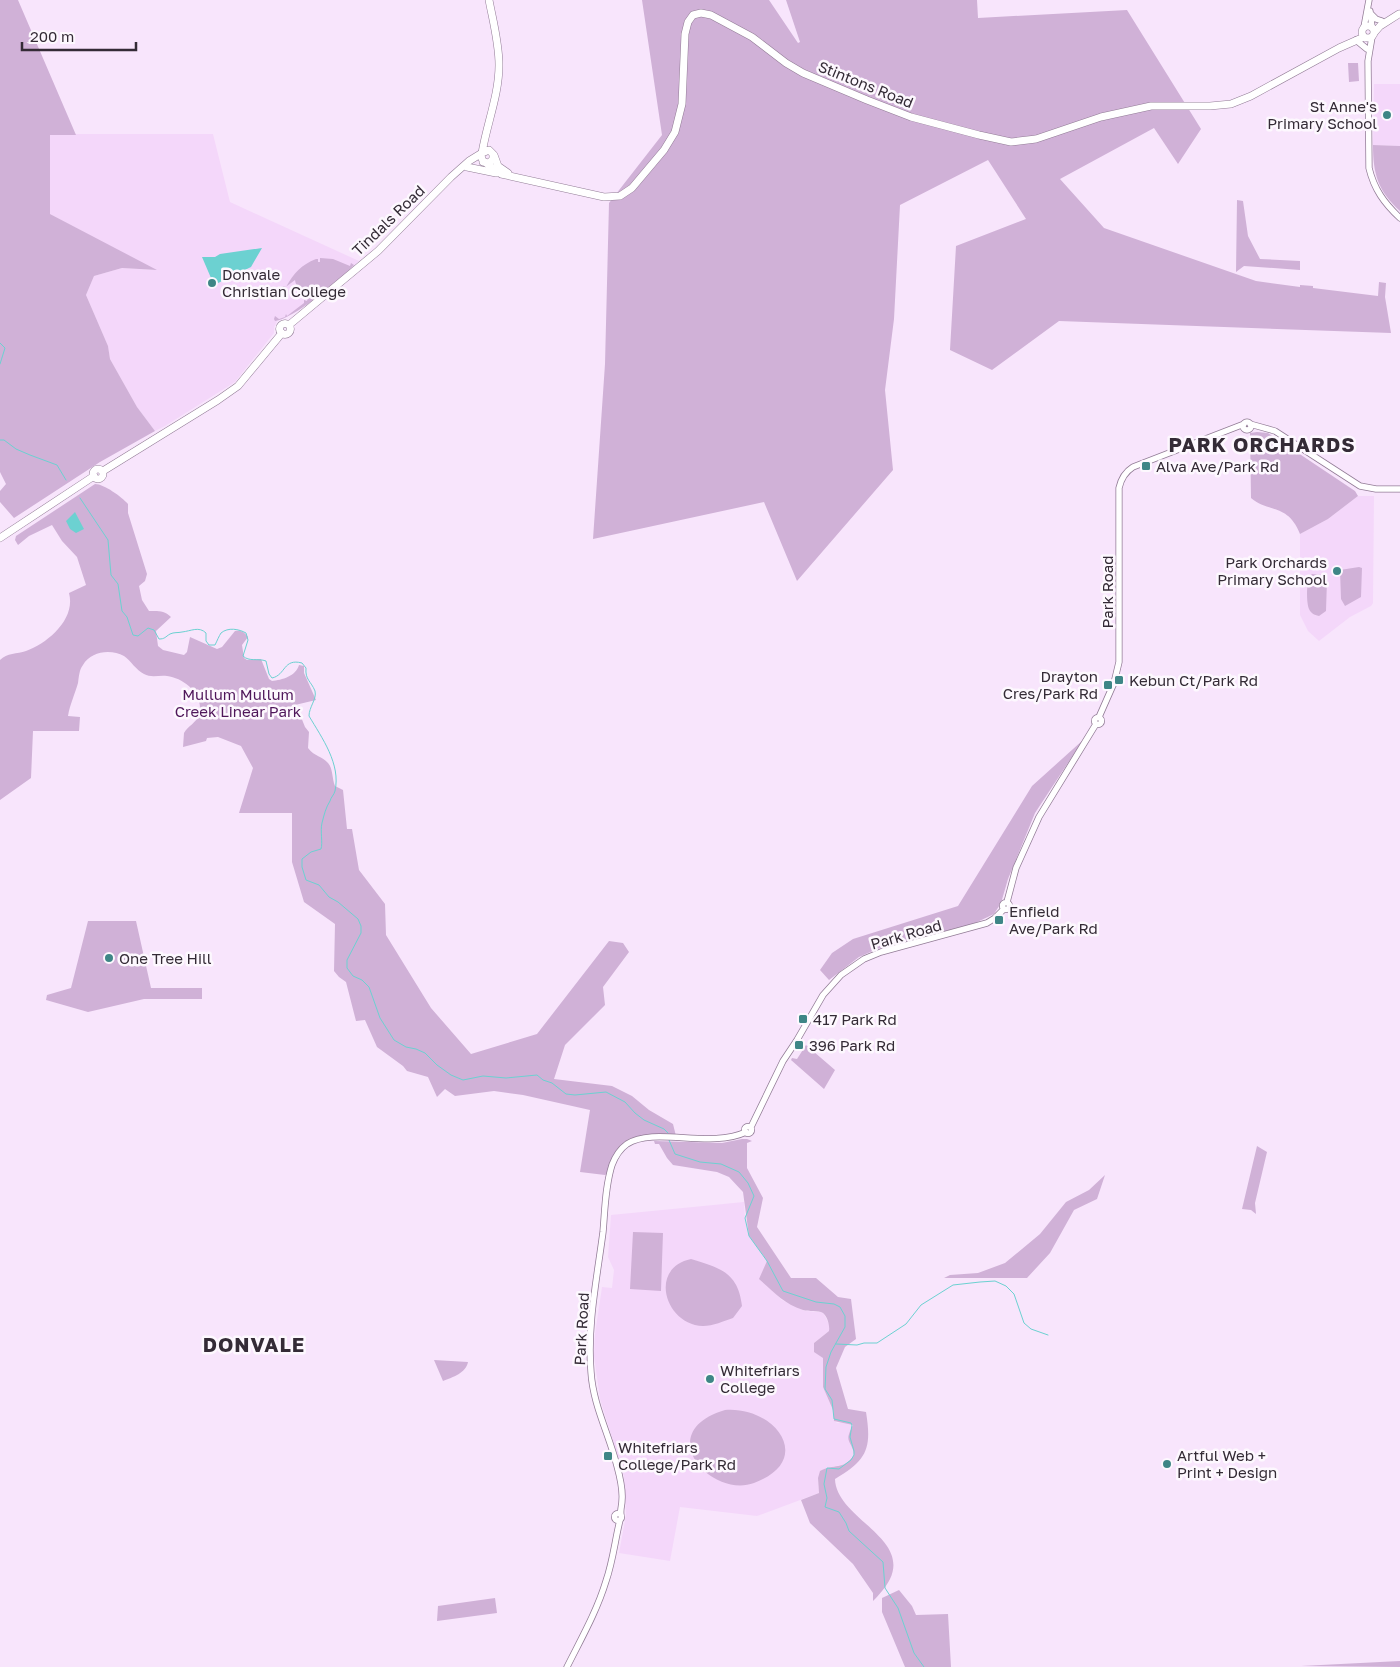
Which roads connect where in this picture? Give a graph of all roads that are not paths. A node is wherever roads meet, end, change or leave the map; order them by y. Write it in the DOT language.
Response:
graph roads {
  1 [pos="489,0"];
  2 [pos="1369,2"];
  3 [pos="1370,12"];
  4 [pos="1400,14"];
  5 [pos="1382,21"];
  6 [pos="1367,33"];
  7 [pos="1368,61"];
  8 [pos="488,132"];
  9 [pos="482,153"];
  10 [pos="493,154"];
  11 [pos="483,161"];
  12 [pos="466,167"];
  13 [pos="458,171"];
  14 [pos="502,174"];
  15 [pos="513,176"];
  16 [pos="1400,218"];
  17 [pos="1400,489"];
  18 [pos="0,538"];
  19 [pos="567,1667"];
  1 -- 8 [label="main road"];
  2 -- 3 [label="street"];
  2 -- 6 [label="street"];
  3 -- 5 [label="street"];
  3 -- 6 [label="street"];
  4 -- 5 [label="main road"];
  4 -- 6 [label="main road"];
  5 -- 6 [label="main road"];
  6 -- 7 [label="street"];
  6 -- 7 [label="street"];
  6 -- 15 [label="main road, Stintons Road"];
  7 -- 16 [label="street"];
  8 -- 9 [label="main road"];
  8 -- 10 [label="main road"];
  9 -- 10 [label="main road"];
  9 -- 11 [label="main road"];
  9 -- 13 [label="main road, Tindals Road"];
  10 -- 11 [label="main road"];
  10 -- 15 [label="main road, Stintons Road"];
  11 -- 12 [label="main road, Tindals Road"];
  11 -- 14 [label="main road, Stintons Road"];
  12 -- 13 [label="main road, Tindals Road"];
  12 -- 14 [label="main road"];
  13 -- 18 [label="main road, Tindals Road"];
  14 -- 15 [label="main road, Stintons Road"];
  17 -- 19 [label="street, Park Road"];
}
